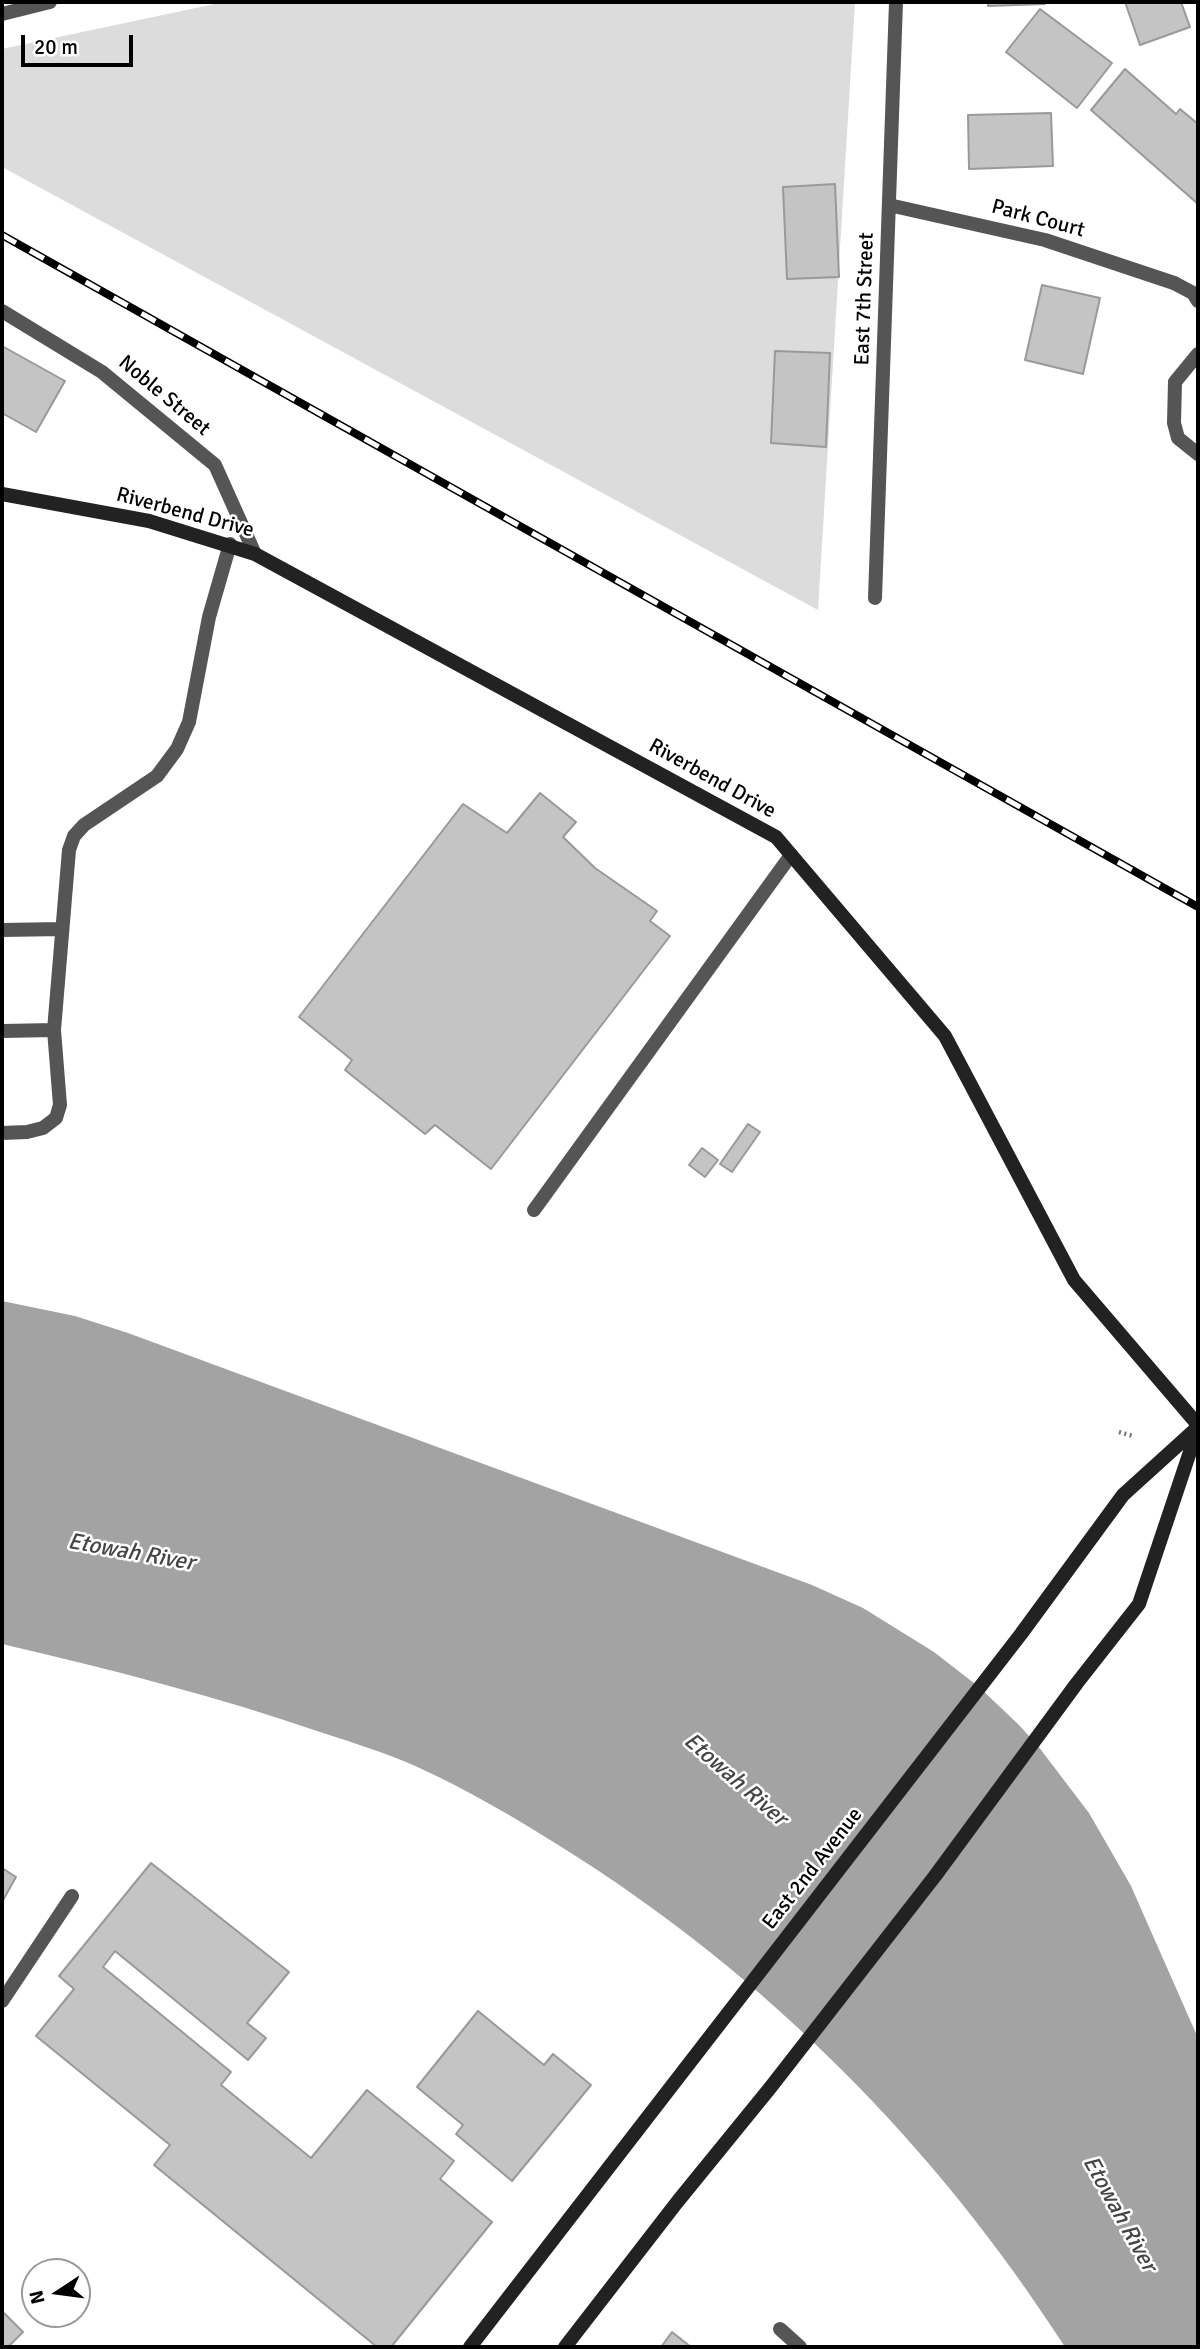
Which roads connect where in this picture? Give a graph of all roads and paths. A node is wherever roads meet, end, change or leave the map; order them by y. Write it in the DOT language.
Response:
graph roads {
  1 [pos="50,2"];
  2 [pos="896,2"];
  3 [pos="2,14"];
  4 [pos="889,205"];
  5 [pos="1198,301"];
  6 [pos="2,311"];
  7 [pos="1198,354"];
  8 [pos="1198,454"];
  9 [pos="2,494"];
  10 [pos="230,544"];
  11 [pos="255,554"];
  12 [pos="875,598"];
  13 [pos="792,855"];
  14 [pos="62,929"];
  15 [pos="2,930"];
  16 [pos="54,1030"];
  17 [pos="2,1031"];
  18 [pos="2,1133"];
  19 [pos="534,1210"];
  20 [pos="1198,1427"];
  21 [pos="1119,1432"];
  22 [pos="1133,1436"];
  23 [pos="72,1896"];
  24 [pos="2,2001"];
  25 [pos="780,2329"];
  26 [pos="470,2347"];
  27 [pos="565,2347"];
  28 [pos="800,2347"];
  1 -- 3 [label="street"];
  2 -- 4 [label="street, East 7th Street"];
  4 -- 5 [label="street, Park Court"];
  4 -- 12 [label="street, East 7th Street"];
  6 -- 11 [label="street, Noble Street"];
  7 -- 8 [label="street"];
  9 -- 10 [label="main road, Riverbend Drive"];
  10 -- 11 [label="main road, Riverbend Drive"];
  10 -- 14 [label="street"];
  11 -- 13 [label="main road, Riverbend Drive"];
  13 -- 19 [label="street"];
  13 -- 20 [label="main road, Riverbend Drive"];
  14 -- 15 [label="street"];
  14 -- 16 [label="street"];
  16 -- 17 [label="street"];
  16 -- 18 [label="street"];
  20 -- 26 [label="main road, East 2nd Avenue"];
  20 -- 27 [label="main road"];
  21 -- 22 [label="path"];
  23 -- 24 [label="street"];
  25 -- 28 [label="street"];
}
